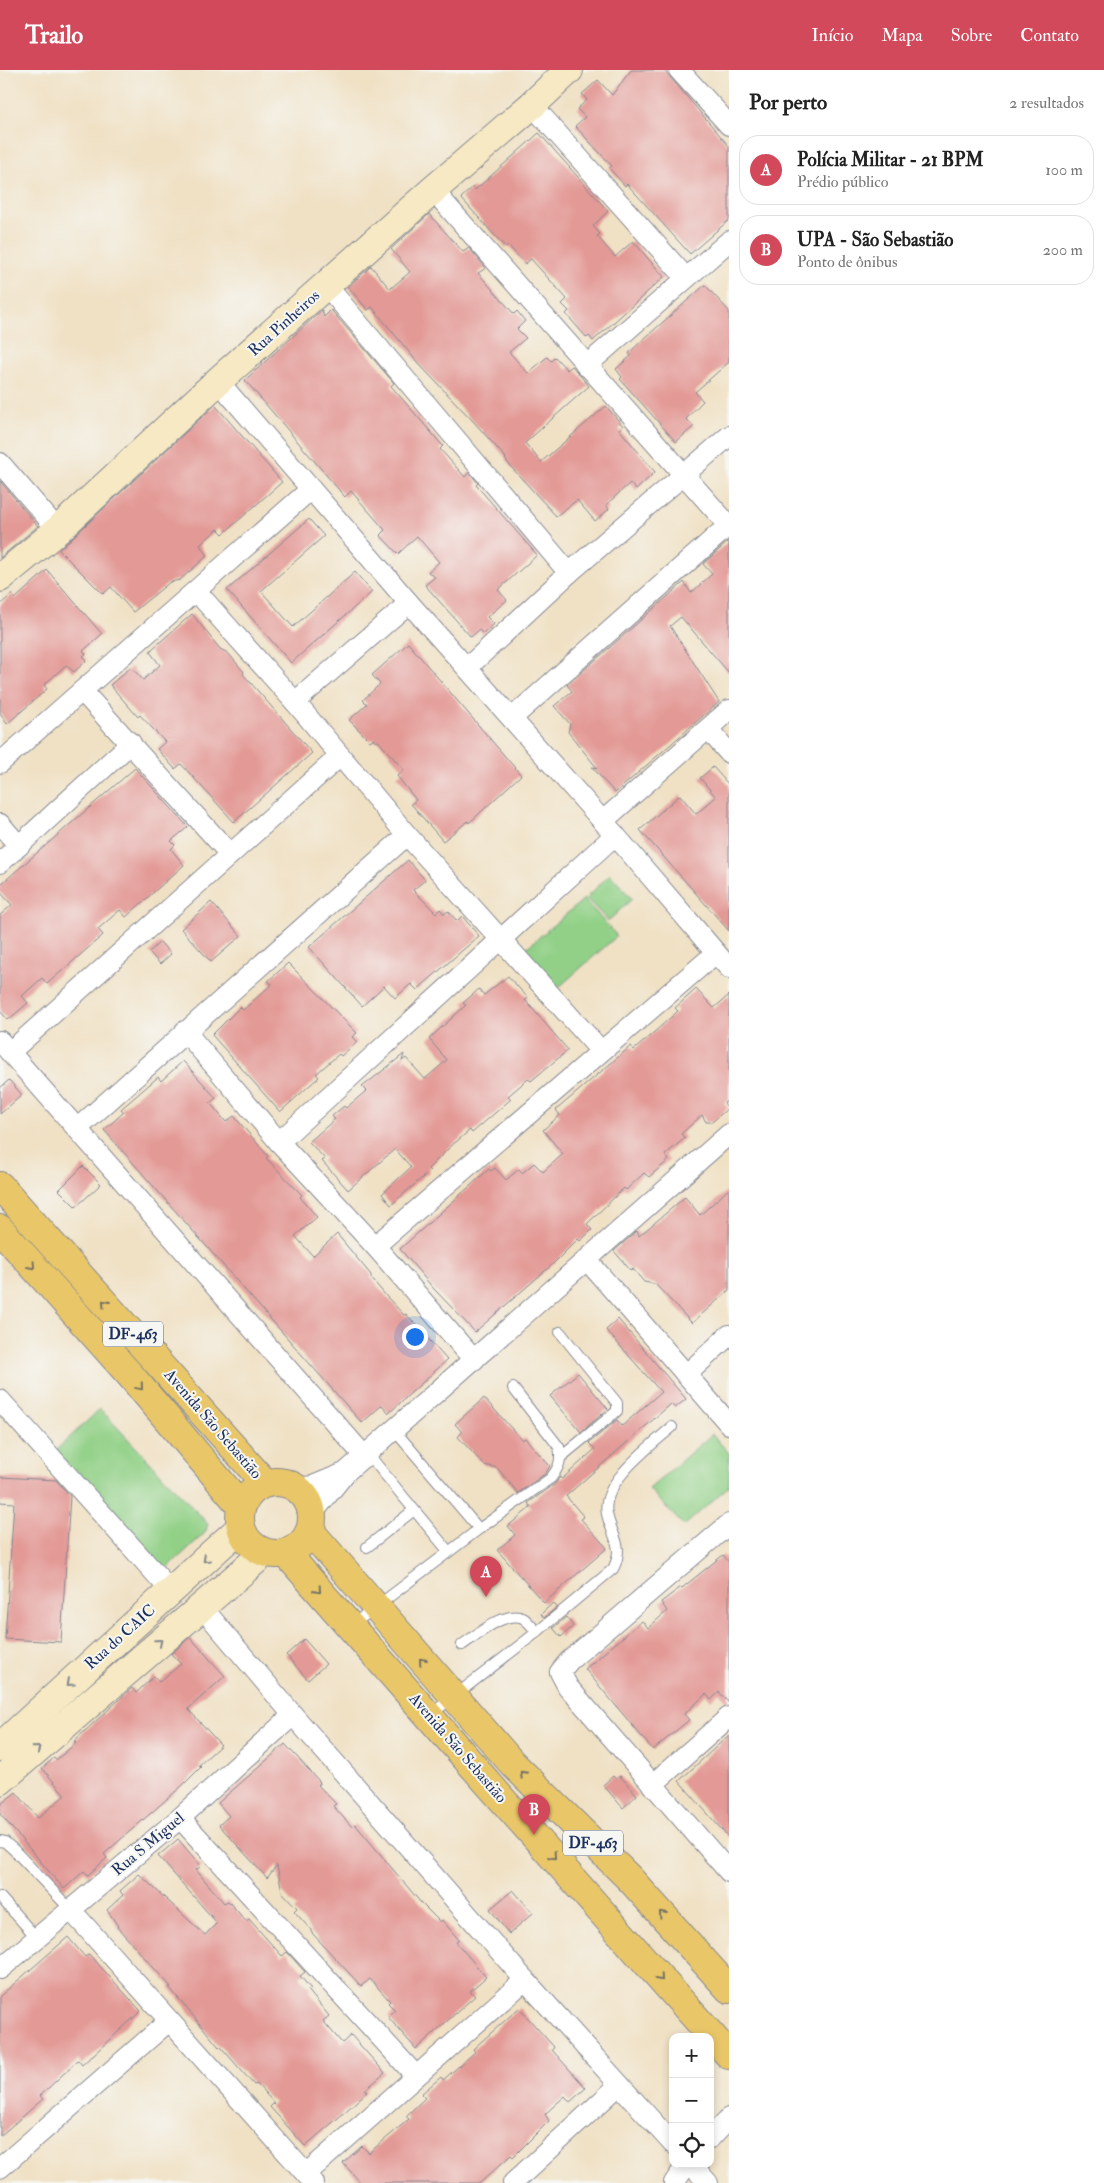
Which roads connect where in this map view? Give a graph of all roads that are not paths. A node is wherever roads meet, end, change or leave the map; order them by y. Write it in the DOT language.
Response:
graph roads {
  1 [pos="570,70"];
  2 [pos="680,70"];
  3 [pos="532,105"];
  4 [pos="729,125"];
  5 [pos="433,190"];
  6 [pos="729,241"];
  7 [pos="686,278"];
  8 [pos="326,285"];
  9 [pos="586,366"];
  10 [pos="218,382"];
  11 [pos="729,436"];
  12 [pos="0,462"];
  13 [pos="684,476"];
  14 [pos="311,489"];
  15 [pos="729,526"];
  16 [pos="58,530"];
  17 [pos="569,573"];
  18 [pos="0,578"];
  19 [pos="196,591"];
  20 [pos="409,604"];
  21 [pos="468,667"];
  22 [pos="83,692"];
  23 [pos="295,702"];
  24 [pos="729,710"];
  25 [pos="512,718"];
  26 [pos="708,729"];
  27 [pos="131,743"];
  28 [pos="729,753"];
  29 [pos="340,756"];
  30 [pos="0,763"];
  31 [pos="0,824"];
  32 [pos="609,828"];
  33 [pos="407,835"];
  34 [pos="19,846"];
  35 [pos="230,854"];
  36 [pos="0,863"];
  37 [pos="501,940"];
  38 [pos="716,953"];
  39 [pos="729,968"];
  40 [pos="185,1031"];
  41 [pos="5,1046"];
  42 [pos="600,1051"];
  43 [pos="78,1128"];
  44 [pos="729,1134"];
  45 [pos="278,1142"];
  46 [pos="0,1186"];
  47 [pos="0,1229"];
  48 [pos="375,1246"];
  49 [pos="587,1260"];
  50 [pos="560,1332"];
  51 [pos="729,1335"];
  52 [pos="474,1360"];
  53 [pos="686,1375"];
  54 [pos="513,1388"];
  55 [pos="0,1400"];
  56 [pos="729,1424"];
  57 [pos="672,1427"];
  58 [pos="395,1431"];
  59 [pos="366,1455"];
  60 [pos="562,1457"];
  61 [pos="346,1472"];
  62 [pos="265,1483"];
  63 [pos="296,1488"];
  64 [pos="414,1510"];
  65 [pos="241,1517"];
  66 [pos="311,1522"];
  67 [pos="729,1524"];
  68 [pos="479,1529"];
  69 [pos="367,1547"];
  70 [pos="449,1552"];
  71 [pos="275,1553"];
  72 [pos="171,1591"];
  73 [pos="201,1606"];
  74 [pos="376,1607"];
  75 [pos="351,1627"];
  76 [pos="537,1632"];
  77 [pos="462,1644"];
  78 [pos="456,1696"];
  79 [pos="293,1715"];
  80 [pos="430,1715"];
  81 [pos="729,1717"];
  82 [pos="0,1747"];
  83 [pos="0,1780"];
  84 [pos="652,1785"];
  85 [pos="180,1818"];
  86 [pos="0,1841"];
  87 [pos="729,1872"];
  88 [pos="630,1879"];
  89 [pos="0,1897"];
  90 [pos="70,1909"];
  91 [pos="600,1911"];
  92 [pos="36,1937"];
  93 [pos="0,1969"];
  94 [pos="525,1980"];
  95 [pos="729,1990"];
  96 [pos="169,2021"];
  97 [pos="729,2055"];
  98 [pos="416,2076"];
  99 [pos="618,2086"];
  100 [pos="729,2118"];
  101 [pos="714,2134"];
  102 [pos="669,2140"];
  103 [pos="0,2168"];
  104 [pos="684,2168"];
  105 [pos="695,2168"];
  106 [pos="310,2179"];
  107 [pos="512,2183"];
  108 [pos="674,2183"];
  109 [pos="708,2183"];
  1 -- 3 [label="street, Rua Pinheiros"];
  2 -- 4 [label="street"];
  3 -- 5 [label="street, Rua Pinheiros"];
  3 -- 7 [label="street"];
  5 -- 8 [label="street, Rua Pinheiros"];
  5 -- 9 [label="street"];
  6 -- 7 [label="street"];
  7 -- 9 [label="street"];
  8 -- 10 [label="street, Rua Pinheiros"];
  8 -- 17 [label="street"];
  9 -- 13 [label="street"];
  10 -- 14 [label="street"];
  10 -- 16 [label="street, Rua Pinheiros"];
  11 -- 13 [label="street"];
  12 -- 16 [label="street"];
  13 -- 15 [label="street"];
  13 -- 17 [label="street"];
  14 -- 19 [label="street"];
  14 -- 20 [label="street"];
  15 -- 25 [label="street"];
  16 -- 18 [label="street, Rua Pinheiros"];
  17 -- 21 [label="street"];
  19 -- 22 [label="street"];
  19 -- 23 [label="street"];
  20 -- 21 [label="street"];
  20 -- 23 [label="street"];
  21 -- 25 [label="street"];
  22 -- 27 [label="street"];
  22 -- 30 [label="street"];
  23 -- 29 [label="street"];
  24 -- 26 [label="street"];
  25 -- 32 [label="street"];
  26 -- 28 [label="street"];
  26 -- 32 [label="street"];
  27 -- 34 [label="street"];
  27 -- 35 [label="street"];
  29 -- 33 [label="street"];
  29 -- 35 [label="street"];
  31 -- 34 [label="street"];
  32 -- 37 [label="street"];
  32 -- 38 [label="street"];
  33 -- 37 [label="street"];
  33 -- 40 [label="street"];
  34 -- 36 [label="street"];
  35 -- 41 [label="street"];
  37 -- 42 [label="street"];
  37 -- 45 [label="street"];
  38 -- 39 [label="street"];
  38 -- 42 [label="street"];
  40 -- 43 [label="street"];
  40 -- 45 [label="street"];
  41 -- 43 [label="street"];
  42 -- 48 [label="street"];
  43 -- 59 [label="street"];
  44 -- 49 [label="street"];
  45 -- 48 [label="street"];
  62 -- 46 [label="main road, Avenida São Sebastião / DF-463, one-way"];
  47 -- 65 [label="main road, Avenida São Sebastião / DF-463, one-way"];
  48 -- 52 [label="street"];
  49 -- 52 [label="street"];
  49 -- 53 [label="street"];
  50 -- 60 [label="lane"];
  51 -- 53 [label="street"];
  52 -- 58 [label="street"];
  53 -- 56 [label="street"];
  54 -- 60 [label="lane"];
  55 -- 72 [label="street"];
  57 -- 76 [label="lane"];
  58 -- 59 [label="street"];
  58 -- 68 [label="lane"];
  59 -- 61 [label="street"];
  59 -- 64 [label="lane"];
  60 -- 68 [label="lane"];
  61 -- 63 [label="street"];
  61 -- 66 [label="street"];
  62 -- 63 [label="main road"];
  62 -- 65 [label="main road"];
  63 -- 66 [label="main road, DF-463"];
  64 -- 69 [label="lane"];
  64 -- 70 [label="lane"];
  65 -- 71 [label="main road, DF-463"];
  65 -- 72 [label="street, Rua do CAIC, one-way"];
  66 -- 71 [label="main road"];
  66 -- 74 [label="main road, Avenida São Sebastião / DF-463"];
  67 -- 84 [label="street"];
  68 -- 70 [label="lane"];
  70 -- 74 [label="lane"];
  71 -- 73 [label="street"];
  71 -- 75 [label="main road, Avenida São Sebastião / DF-463, one-way"];
  72 -- 82 [label="street, Rua do CAIC, one-way"];
  73 -- 79 [label="street"];
  83 -- 73 [label="street, one-way"];
  74 -- 75 [label="lane"];
  78 -- 74 [label="main road, Avenida São Sebastião / DF-463, one-way"];
  75 -- 80 [label="main road, Avenida São Sebastião / DF-463"];
  76 -- 77 [label="lane"];
  76 -- 78 [label="lane"];
  78 -- 80 [label="lane"];
  88 -- 78 [label="main road, Avenida São Sebastião / DF-463, one-way"];
  79 -- 85 [label="street, Rua S Miguel"];
  79 -- 94 [label="street"];
  80 -- 91 [label="main road, Avenida São Sebastião / DF-463, one-way"];
  81 -- 84 [label="street"];
  84 -- 87 [label="street"];
  85 -- 90 [label="street, Rua S Miguel"];
  85 -- 98 [label="street"];
  86 -- 90 [label="lane"];
  88 -- 91 [label="main road"];
  95 -- 88 [label="main road, Avenida São Sebastião / DF-463, one-way"];
  89 -- 92 [label="lane"];
  90 -- 92 [label="street, Rua S Miguel"];
  90 -- 96 [label="street"];
  91 -- 97 [label="main road, Avenida São Sebastião / DF-463, one-way"];
  92 -- 93 [label="street, Rua S Miguel"];
  94 -- 98 [label="street"];
  94 -- 99 [label="street"];
  96 -- 103 [label="street"];
  96 -- 106 [label="street"];
  98 -- 106 [label="street"];
  99 -- 102 [label="street"];
  99 -- 107 [label="street"];
  100 -- 101 [label="street"];
  104 -- 108 [label="street"];
  105 -- 109 [label="street"];
}
